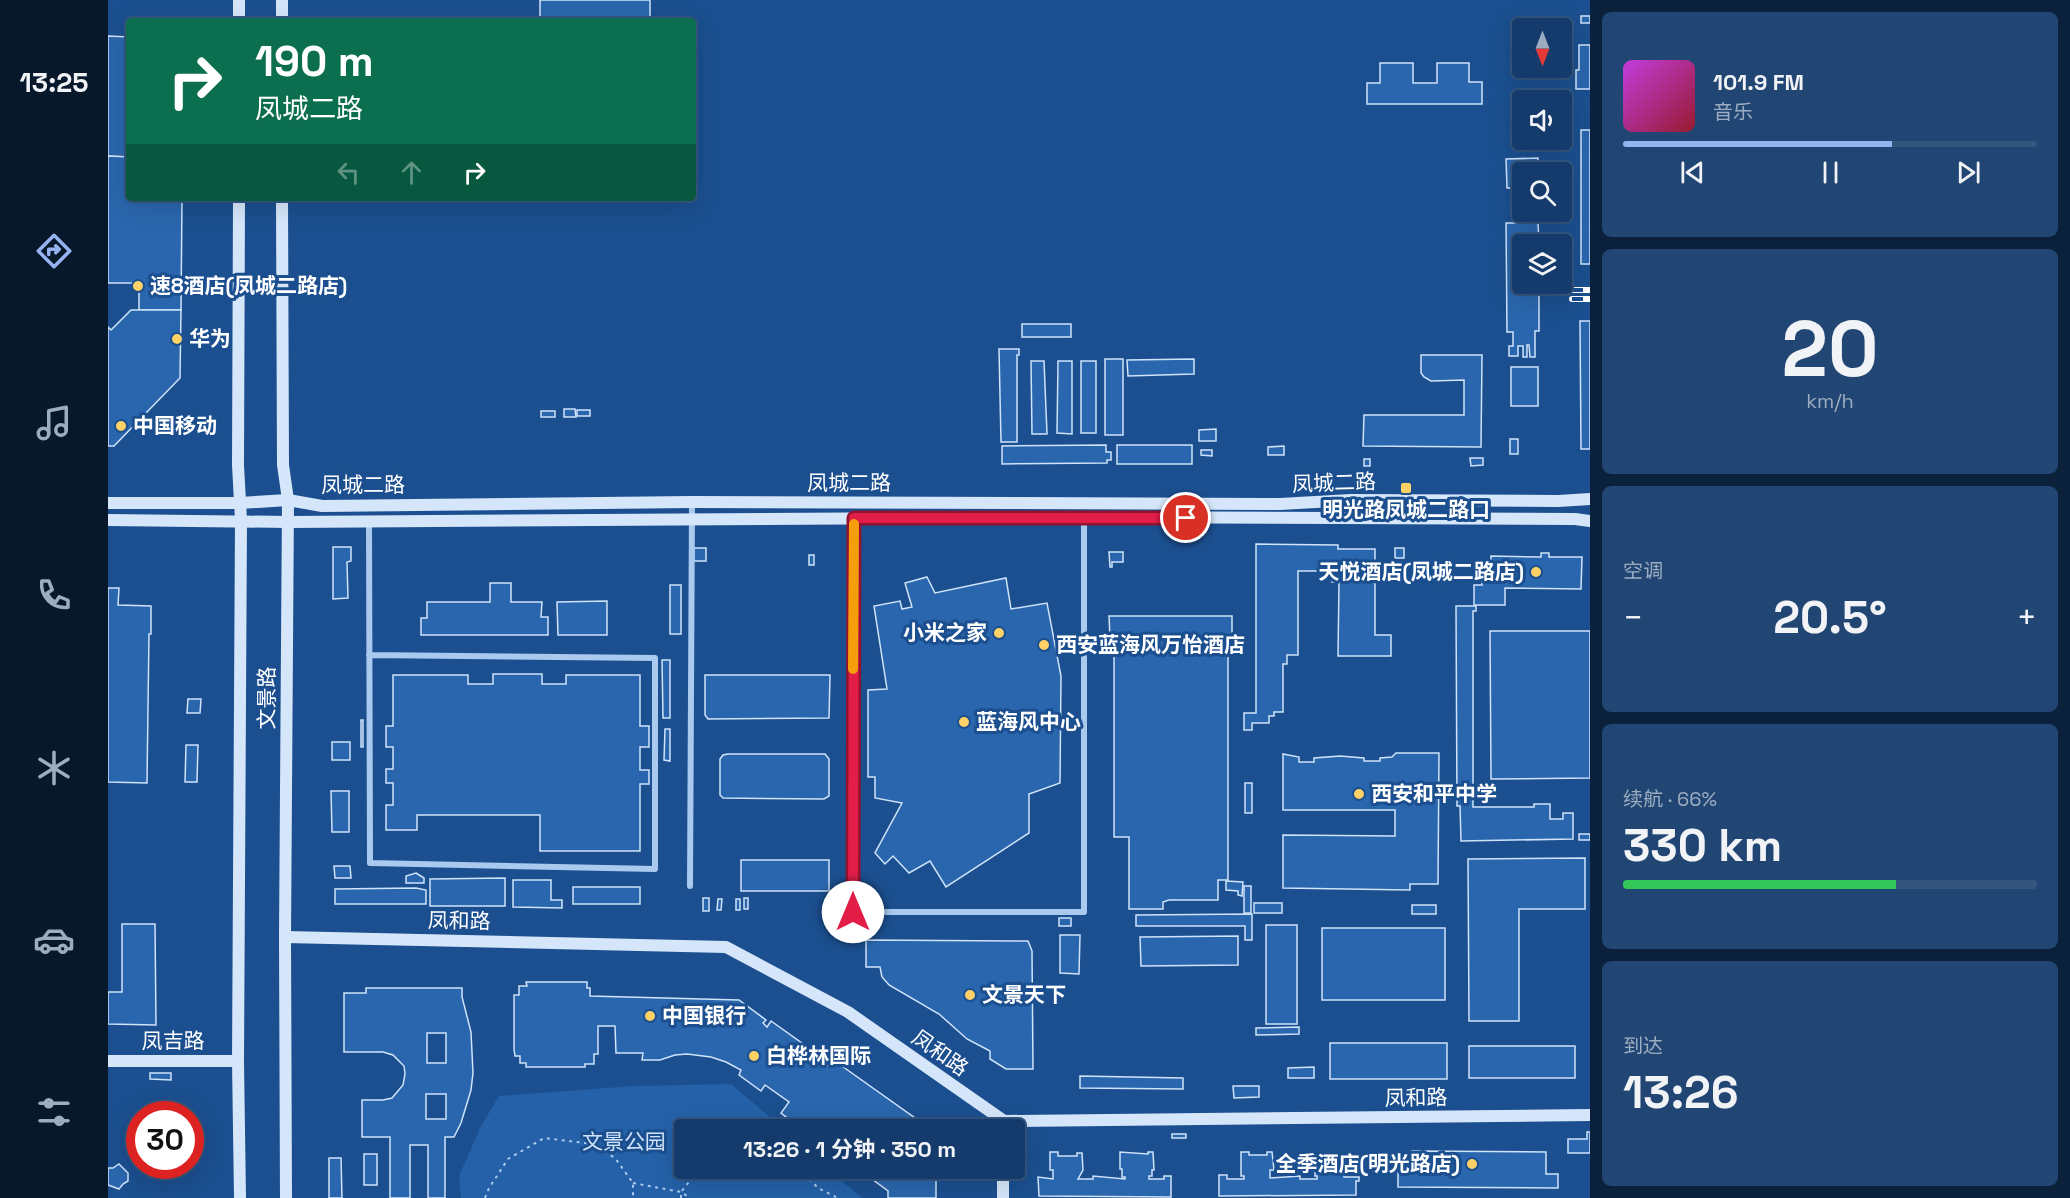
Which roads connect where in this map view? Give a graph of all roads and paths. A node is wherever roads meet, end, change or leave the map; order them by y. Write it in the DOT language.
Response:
graph roads {
  1 [pos="239,0"];
  2 [pos="282,0"];
  3 [pos="239,18"];
  4 [pos="282,18"];
  5 [pos="239,201"];
  6 [pos="282,201"];
  7 [pos="1590,499"];
  8 [pos="288,500"];
  9 [pos="692,502"];
  10 [pos="108,503"];
  11 [pos="240,503"];
  12 [pos="1084,517"];
  13 [pos="854,518"];
  14 [pos="108,520"];
  15 [pos="241,520"];
  16 [pos="692,520"];
  17 [pos="1590,521"];
  18 [pos="288,522"];
  19 [pos="369,522"];
  20 [pos="369,656"];
  21 [pos="690,886"];
  22 [pos="285,937"];
  23 [pos="108,1061"];
  24 [pos="238,1061"];
  25 [pos="1590,1115"];
  26 [pos="996,1119"];
  27 [pos="1025,1125"];
  28 [pos="691,1179"];
  29 [pos="809,1179"];
  30 [pos="1003,1179"];
  31 [pos="633,1183"];
  32 [pos="681,1192"];
  33 [pos="240,1198"];
  34 [pos="286,1198"];
  35 [pos="485,1198"];
  36 [pos="633,1198"];
  37 [pos="681,1198"];
  38 [pos="690,1198"];
  39 [pos="838,1198"];
  40 [pos="1003,1198"];
  1 -- 3 [label="main road"];
  2 -- 4 [label="main road"];
  5 -- 11 [label="main road, 文景路"];
  6 -- 8 [label="main road, 文景路"];
  7 -- 9 [label="main road, 凤城二路"];
  8 -- 9 [label="main road, 凤城二路"];
  8 -- 11 [label="main road, 凤城二路"];
  8 -- 18 [label="main road, 文景路"];
  9 -- 16 [label="street"];
  10 -- 11 [label="main road, 凤城二路"];
  11 -- 15 [label="main road, 文景路"];
  12 -- 13 [label="main road, 凤城二路"];
  12 -- 13 [label="street"];
  12 -- 17 [label="main road, 凤城二路"];
  13 -- 16 [label="main road, 凤城二路"];
  14 -- 15 [label="main road, 凤城二路"];
  15 -- 18 [label="main road, 凤城二路"];
  15 -- 24 [label="main road, 文景路"];
  16 -- 19 [label="main road, 凤城二路"];
  16 -- 21 [label="street"];
  18 -- 19 [label="main road, 凤城二路"];
  18 -- 22 [label="main road, 文景路"];
  19 -- 20 [label="street"];
  20 -- 20 [label="street"];
  22 -- 26 [label="main road, 凤和路"];
  22 -- 34 [label="main road, 文景路"];
  23 -- 24 [label="main road, 凤吉路"];
  24 -- 33 [label="main road, 文景路"];
  25 -- 27 [label="main road, 凤和路"];
  28 -- 32 [label="path"];
  29 -- 39 [label="path"];
  30 -- 40 [label="main road"];
  31 -- 32 [label="path"];
  31 -- 35 [label="path"];
  31 -- 36 [label="path"];
  32 -- 37 [label="path"];
  32 -- 38 [label="path"];
}
